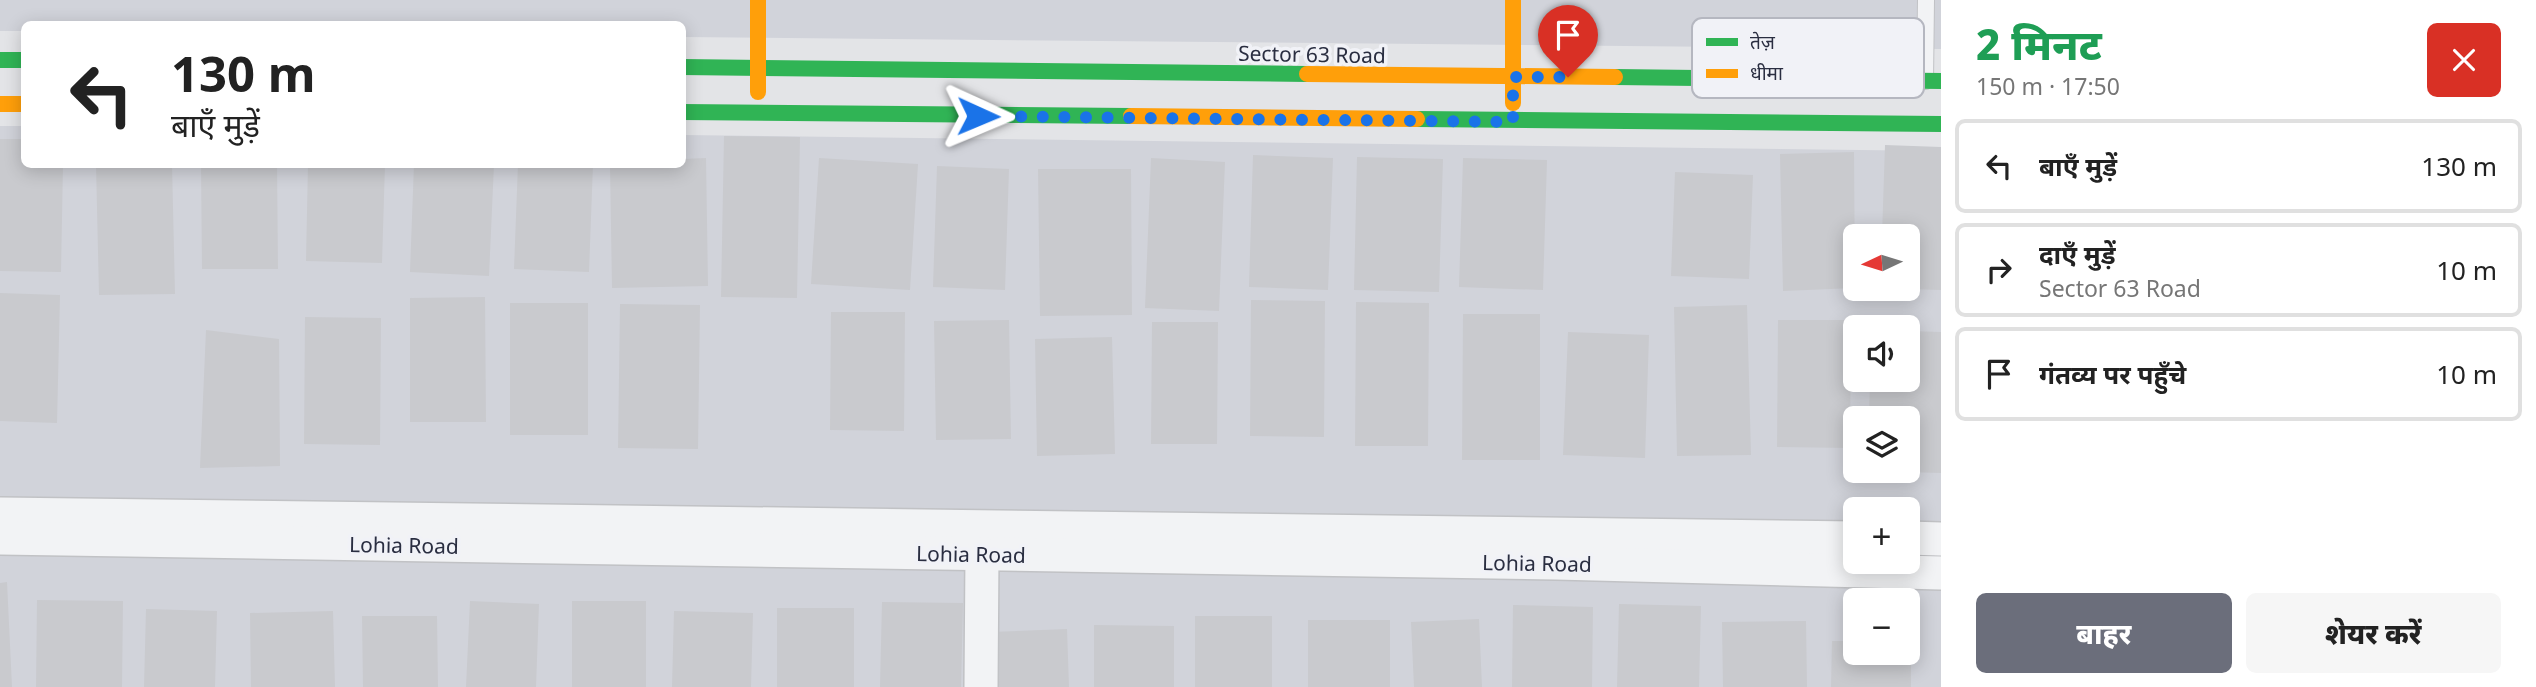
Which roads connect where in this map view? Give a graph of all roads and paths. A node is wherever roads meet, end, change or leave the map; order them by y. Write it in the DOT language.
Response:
graph roads {
  1 [pos="758,0"];
  2 [pos="1513,0"];
  3 [pos="1926,0"];
  4 [pos="0,60"];
  5 [pos="21,60"];
  6 [pos="686,67"];
  7 [pos="758,68"];
  8 [pos="1513,77"];
  9 [pos="1692,79"];
  10 [pos="1933,81"];
  11 [pos="0,104"];
  12 [pos="21,104"];
  13 [pos="686,112"];
  14 [pos="758,113"];
  15 [pos="1513,122"];
  16 [pos="1941,124"];
  17 [pos="0,514"];
  18 [pos="0,538"];
  19 [pos="1843,538"];
  20 [pos="1920,538"];
  21 [pos="1941,539"];
  22 [pos="982,554"];
  23 [pos="1941,573"];
  24 [pos="981,687"];
  1 -- 7 [label="street"];
  2 -- 8 [label="street"];
  3 -- 10 [label="lane"];
  4 -- 5 [label="street"];
  6 -- 7 [label="street, Sector 63 Road"];
  7 -- 8 [label="street, Sector 63 Road"];
  7 -- 14 [label="street"];
  8 -- 9 [label="street, Sector 63 Road"];
  8 -- 15 [label="street"];
  11 -- 12 [label="street"];
  13 -- 14 [label="street"];
  14 -- 15 [label="street"];
  15 -- 16 [label="street"];
  17 -- 19 [label="street, Lohia Road"];
  18 -- 22 [label="street, Lohia Road"];
  20 -- 21 [label="street"];
  22 -- 23 [label="street, Lohia Road"];
  22 -- 24 [label="street"];
}
